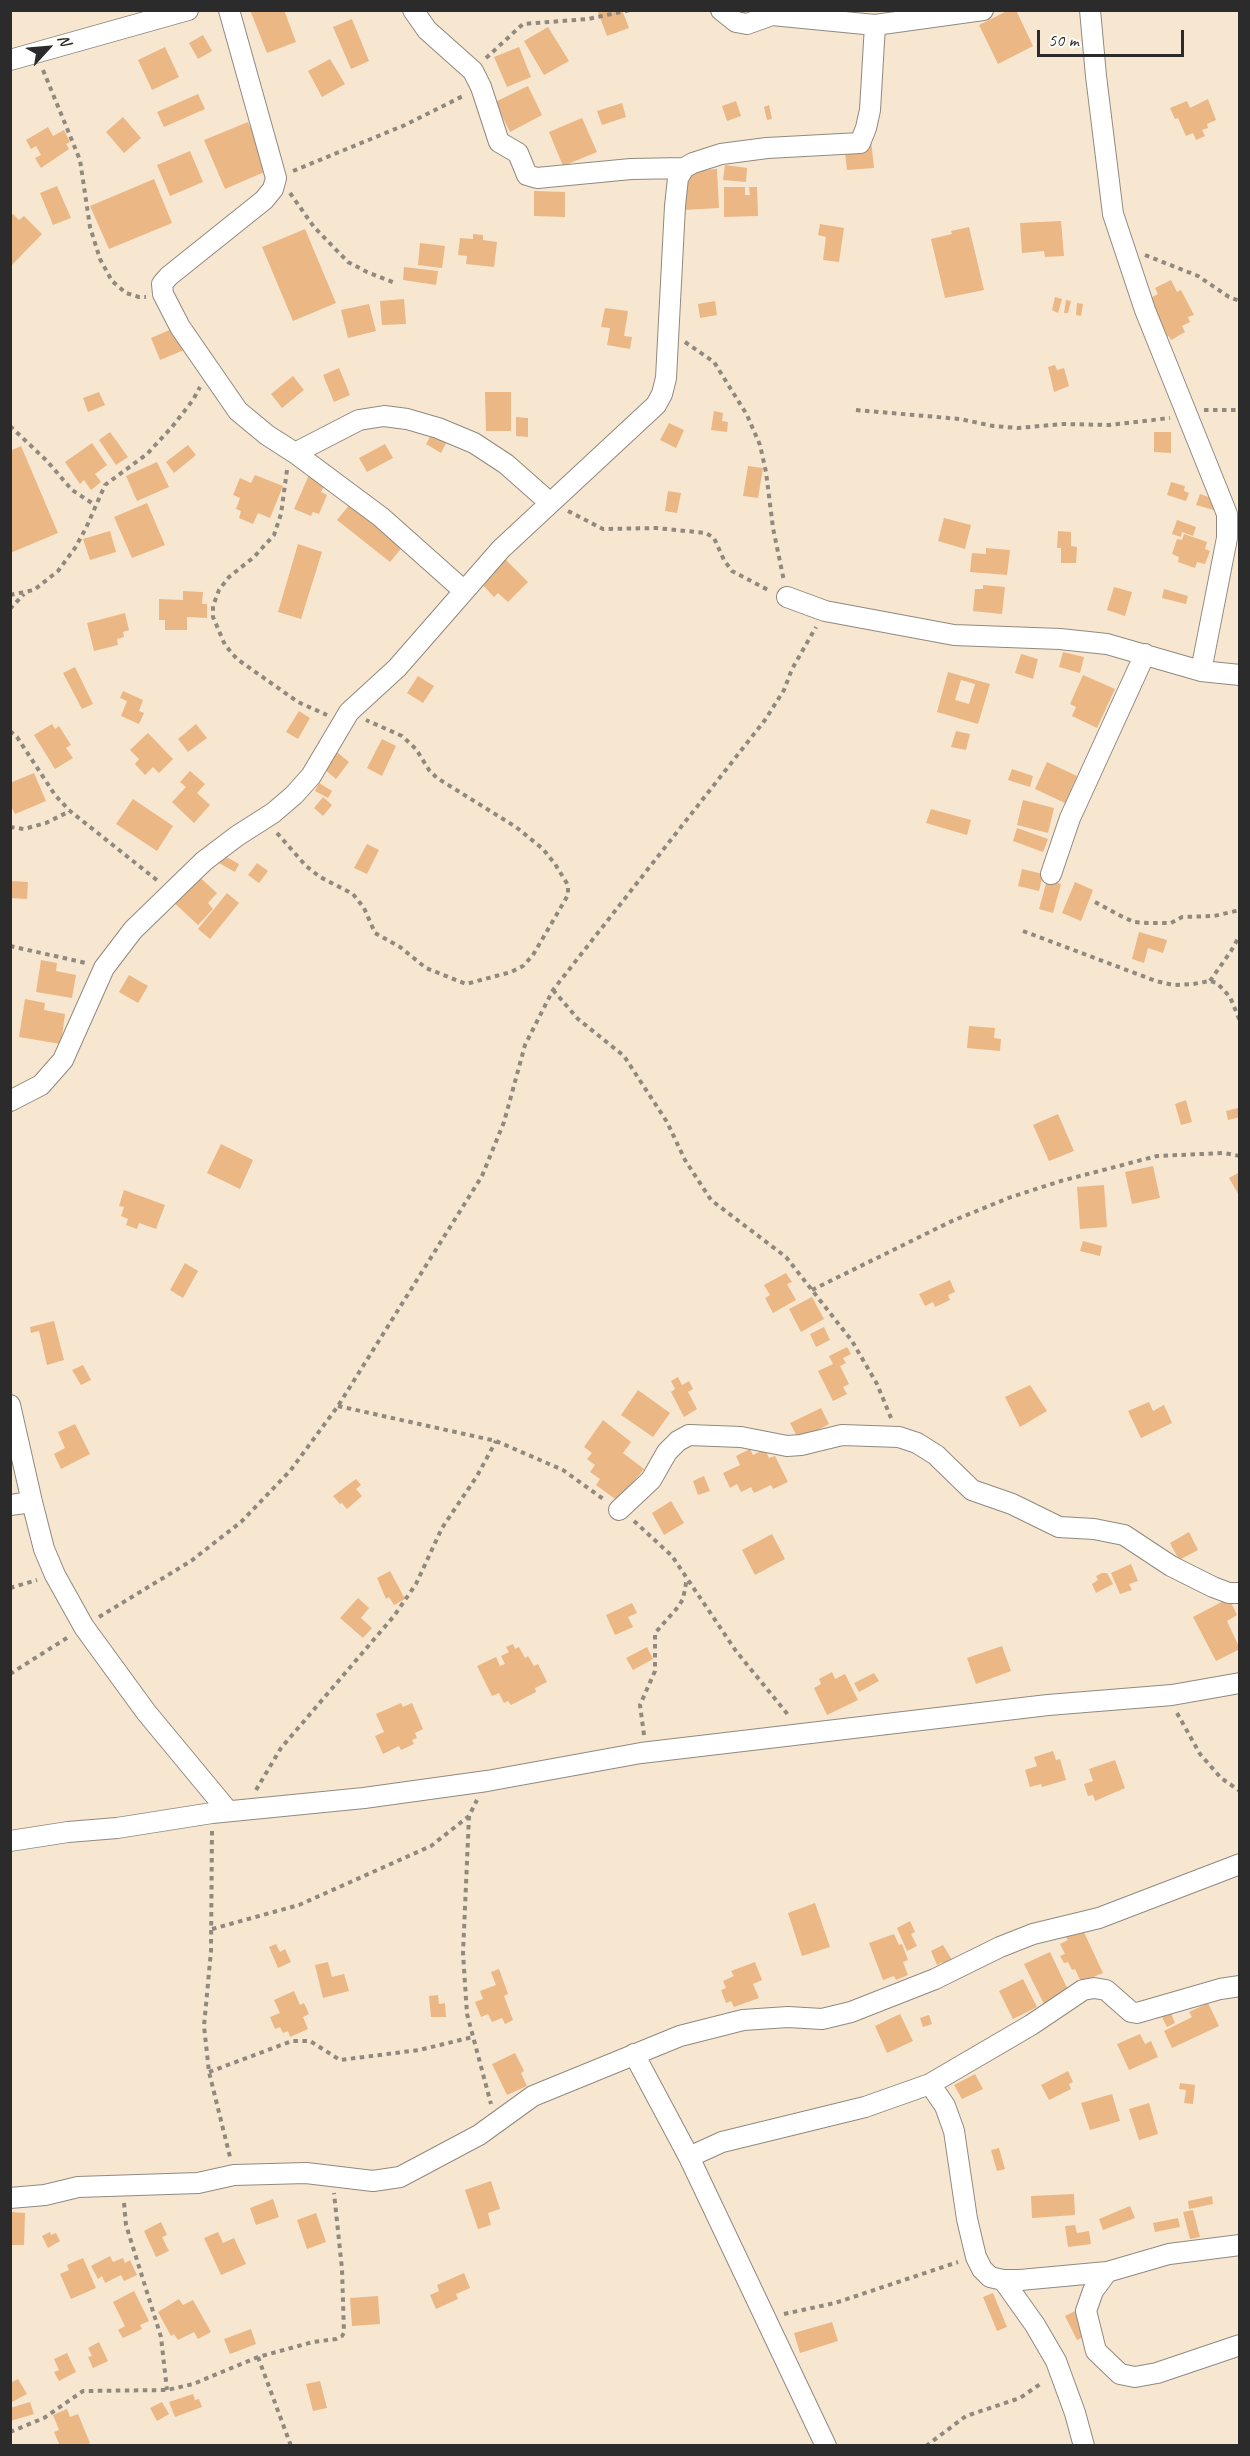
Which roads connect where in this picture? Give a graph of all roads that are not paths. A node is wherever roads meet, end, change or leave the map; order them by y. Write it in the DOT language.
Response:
graph roads {
  1 [pos="188,10"];
  2 [pos="229,10"];
  3 [pos="413,10"];
  4 [pos="721,10"];
  5 [pos="983,10"];
  6 [pos="1090,10"];
  7 [pos="875,25"];
  8 [pos="10,60"];
  9 [pos="684,168"];
  10 [pos="291,450"];
  11 [pos="549,502"];
  12 [pos="463,590"];
  13 [pos="787,597"];
  14 [pos="1145,654"];
  15 [pos="1201,671"];
  16 [pos="1239,675"];
  17 [pos="1051,874"];
  18 [pos="10,1101"];
  19 [pos="11,1406"];
  20 [pos="32,1502"];
  21 [pos="10,1505"];
  22 [pos="619,1510"];
  23 [pos="1239,1593"];
  24 [pos="1239,1683"];
  25 [pos="228,1811"];
  26 [pos="10,1841"];
  27 [pos="1239,1864"];
  28 [pos="1239,1986"];
  29 [pos="634,2054"];
  30 [pos="930,2084"];
  31 [pos="689,2157"];
  32 [pos="10,2198"];
  33 [pos="1239,2245"];
  34 [pos="1107,2272"];
  35 [pos="1003,2280"];
  36 [pos="1239,2345"];
  37 [pos="826,2445"];
  38 [pos="1084,2445"];
  1 -- 8 [label="street"];
  2 -- 10 [label="street"];
  3 -- 9 [label="street"];
  4 -- 7 [label="street"];
  5 -- 7 [label="street"];
  6 -- 15 [label="street"];
  7 -- 9 [label="street"];
  9 -- 11 [label="street"];
  10 -- 11 [label="street"];
  10 -- 12 [label="street"];
  11 -- 12 [label="street"];
  12 -- 18 [label="street"];
  13 -- 14 [label="street"];
  14 -- 15 [label="street"];
  14 -- 17 [label="street"];
  15 -- 16 [label="street"];
  19 -- 20 [label="street"];
  20 -- 21 [label="street"];
  20 -- 25 [label="street"];
  22 -- 23 [label="street"];
  24 -- 25 [label="street"];
  25 -- 26 [label="street"];
  27 -- 29 [label="street"];
  28 -- 30 [label="street"];
  29 -- 31 [label="street"];
  29 -- 32 [label="street"];
  30 -- 31 [label="street"];
  30 -- 35 [label="street"];
  31 -- 37 [label="street"];
  33 -- 34 [label="street"];
  34 -- 35 [label="street"];
  34 -- 36 [label="street"];
  35 -- 38 [label="street"];
}
